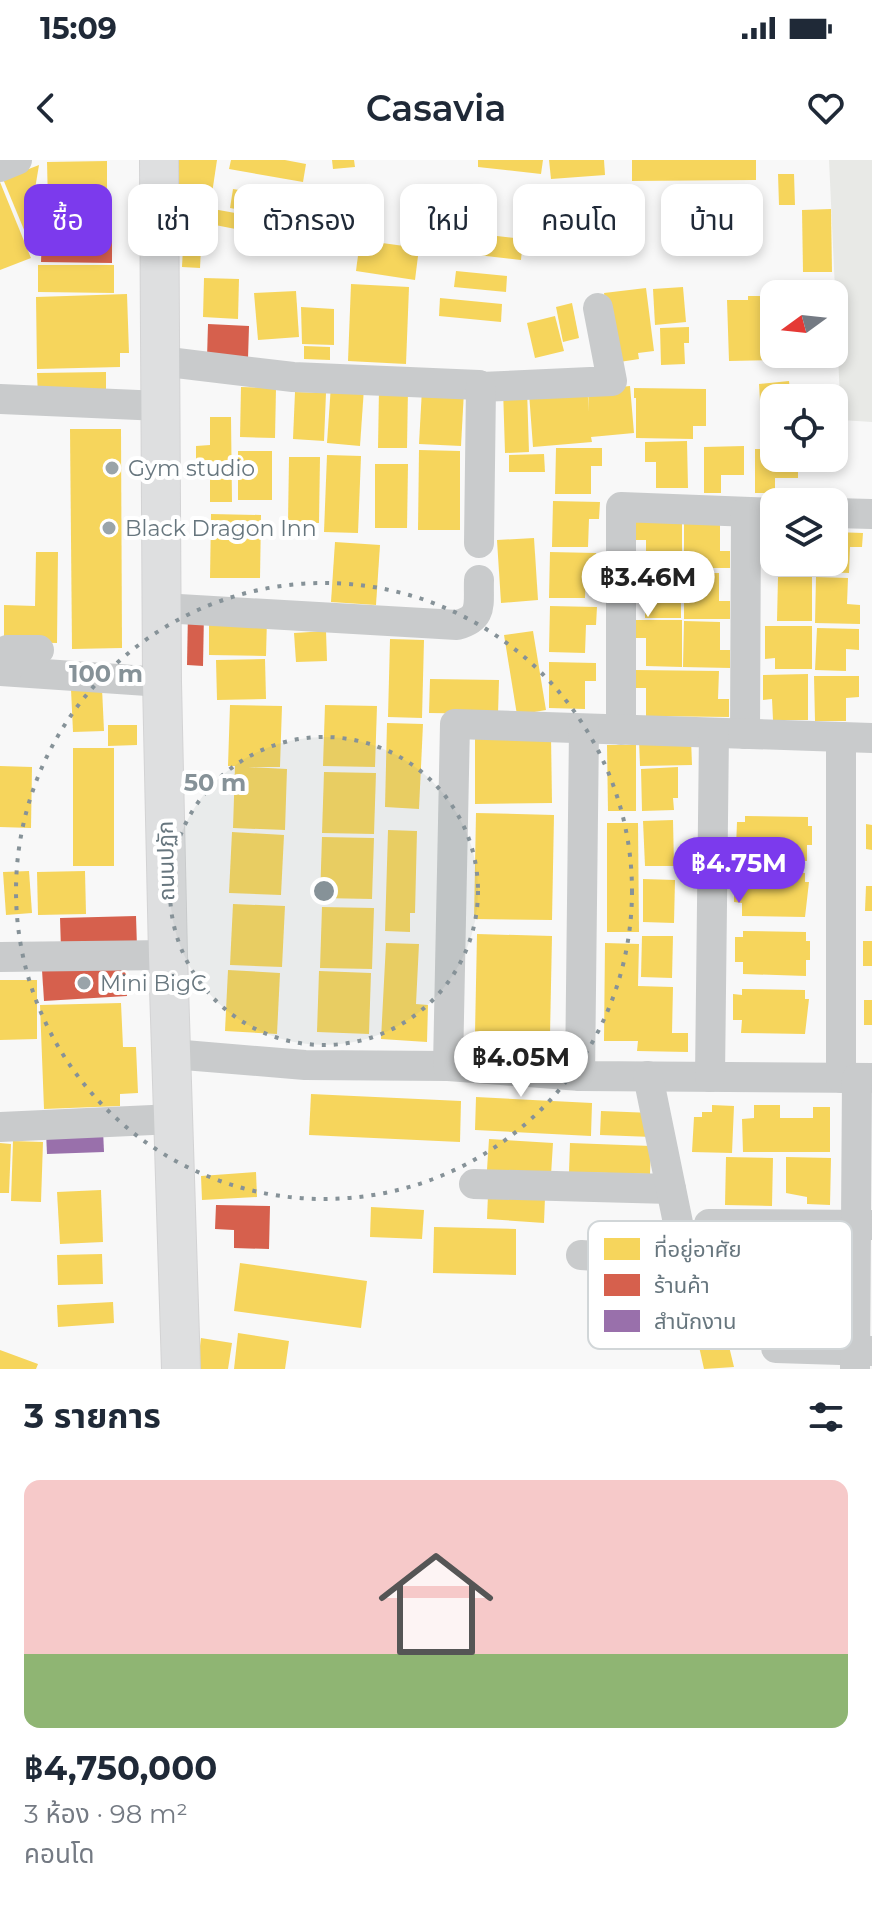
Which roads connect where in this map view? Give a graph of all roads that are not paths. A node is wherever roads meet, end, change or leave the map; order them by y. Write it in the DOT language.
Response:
graph roads {
  1 [pos="17,160"];
  2 [pos="159,160"];
  3 [pos="0,167"];
  4 [pos="598,308"];
  5 [pos="160,361"];
  6 [pos="481,387"];
  7 [pos="0,399"];
  8 [pos="161,406"];
  9 [pos="760,513"];
  10 [pos="848,513"];
  11 [pos="872,514"];
  12 [pos="479,543"];
  13 [pos="479,580"];
  14 [pos="162,608"];
  15 [pos="39,650"];
  16 [pos="3,671"];
  17 [pos="162,682"];
  18 [pos="584,729"];
  19 [pos="621,730"];
  20 [pos="714,733"];
  21 [pos="745,734"];
  22 [pos="841,737"];
  23 [pos="872,738"];
  24 [pos="168,955"];
  25 [pos="0,957"];
  26 [pos="172,1054"];
  27 [pos="448,1066"];
  28 [pos="580,1076"];
  29 [pos="648,1076"];
  30 [pos="710,1077"];
  31 [pos="857,1078"];
  32 [pos="174,1119"];
  33 [pos="0,1127"];
  34 [pos="474,1184"];
  35 [pos="671,1189"];
  36 [pos="678,1221"];
  37 [pos="864,1225"];
  38 [pos="581,1255"];
  39 [pos="588,1255"];
  40 [pos="785,1349"];
  41 [pos="861,1357"];
  42 [pos="181,1369"];
  1 -- 3 [label="street"];
  2 -- 5 [label="main road, ถนนปฏัก"];
  4 -- 6 [label="street"];
  5 -- 6 [label="street"];
  5 -- 8 [label="main road, ถนนปฏัก"];
  6 -- 12 [label="street"];
  7 -- 8 [label="street"];
  8 -- 14 [label="main road, ถนนปฏัก"];
  9 -- 19 [label="street"];
  9 -- 21 [label="street"];
  10 -- 11 [label="street"];
  13 -- 14 [label="street"];
  14 -- 17 [label="main road, ถนนปฏัก"];
  15 -- 16 [label="street"];
  16 -- 17 [label="street"];
  17 -- 24 [label="main road, ถนนปฏัก"];
  18 -- 19 [label="street"];
  18 -- 27 [label="street"];
  18 -- 28 [label="street"];
  19 -- 20 [label="street"];
  20 -- 21 [label="street"];
  20 -- 30 [label="street"];
  21 -- 22 [label="street"];
  22 -- 23 [label="street"];
  22 -- 31 [label="street"];
  24 -- 25 [label="street"];
  24 -- 26 [label="main road, ถนนปฏัก"];
  26 -- 27 [label="street"];
  26 -- 32 [label="main road, ถนนปฏัก"];
  27 -- 28 [label="street"];
  28 -- 29 [label="street"];
  29 -- 30 [label="street"];
  29 -- 35 [label="street"];
  30 -- 31 [label="street"];
  31 -- 37 [label="street"];
  32 -- 33 [label="street"];
  32 -- 42 [label="main road, ถนนปฏัก"];
  34 -- 35 [label="street"];
  35 -- 36 [label="street"];
  37 -- 41 [label="street"];
  38 -- 39 [label="street"];
  40 -- 41 [label="street"];
}
